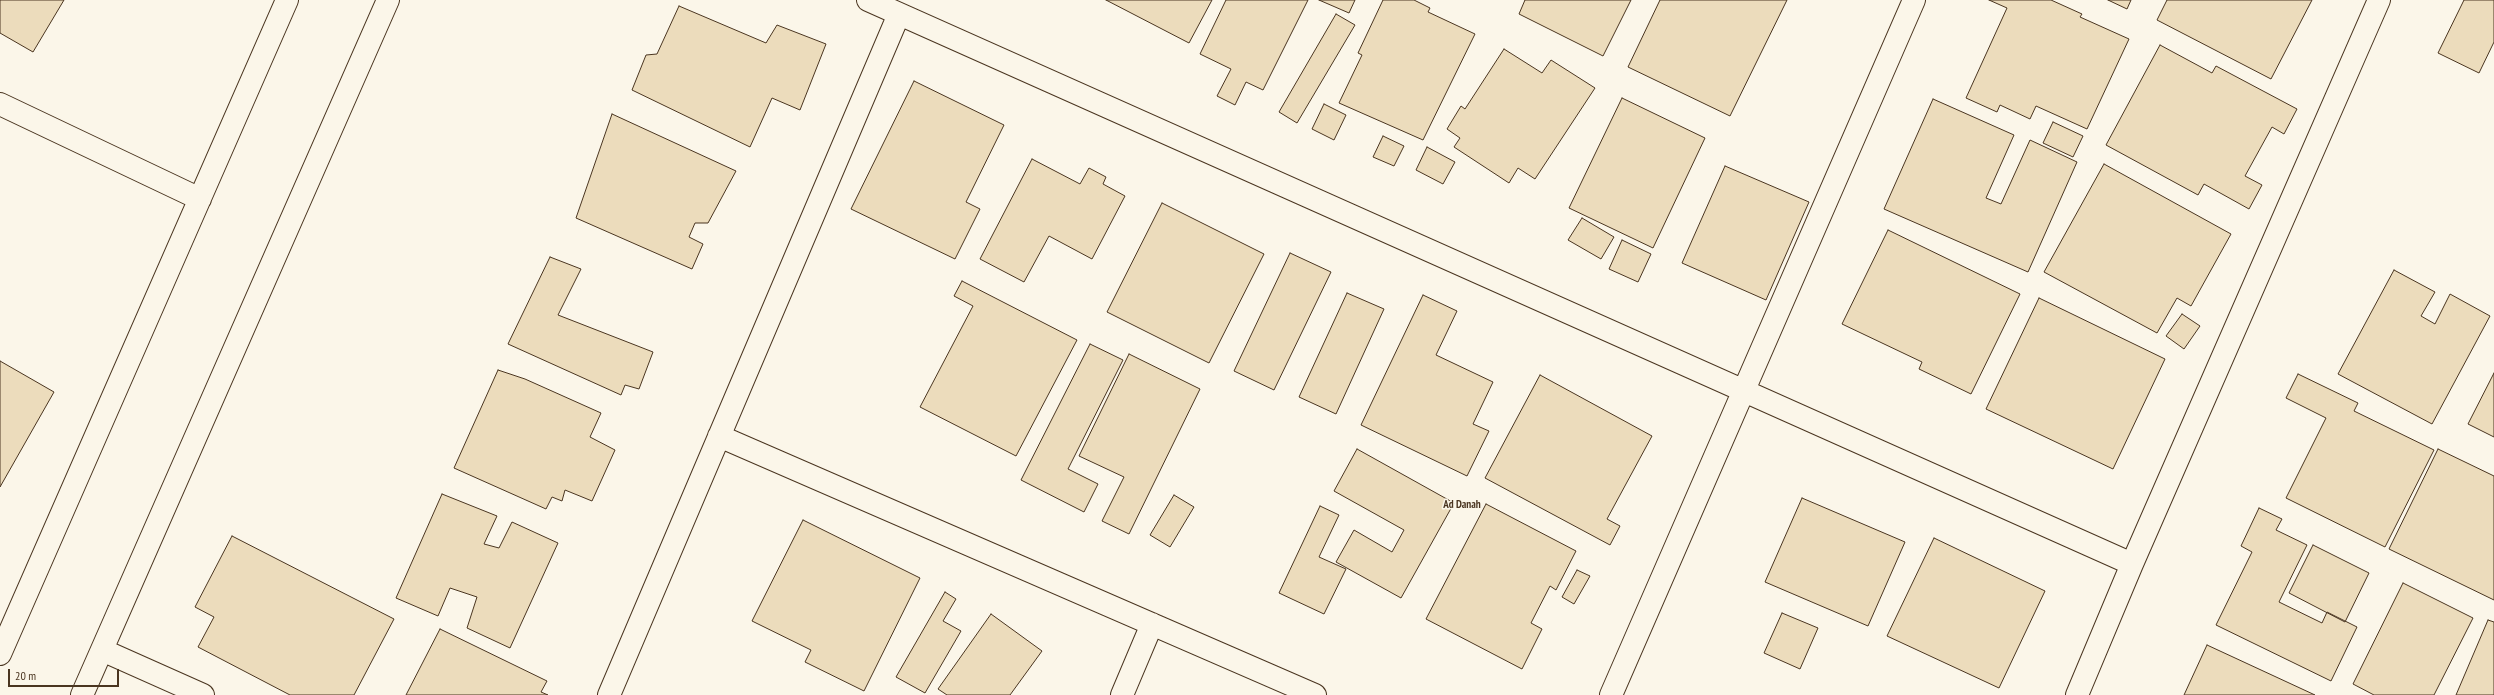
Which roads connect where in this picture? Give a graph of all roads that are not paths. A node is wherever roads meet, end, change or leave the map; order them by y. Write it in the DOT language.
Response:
graph roads {
  1 [pos="287,0"];
  2 [pos="388,0"];
  3 [pos="868,0"];
  4 [pos="1914,0"];
  5 [pos="2379,0"];
  6 [pos="899,14"];
  7 [pos="0,104"];
  8 [pos="200,199"];
  9 [pos="1743,390"];
  10 [pos="719,436"];
  11 [pos="2132,564"];
  12 [pos="1152,624"];
  13 [pos="102,650"];
  14 [pos="0,654"];
  15 [pos="82,695"];
  16 [pos="204,695"];
  17 [pos="609,695"];
  18 [pos="1122,695"];
  19 [pos="1315,695"];
  20 [pos="1611,695"];
  21 [pos="2077,695"];
  1 -- 8 [label="street"];
  2 -- 13 [label="street"];
  3 -- 6 [label="street"];
  4 -- 9 [label="street"];
  5 -- 11 [label="street"];
  6 -- 9 [label="street"];
  6 -- 10 [label="street"];
  7 -- 8 [label="street"];
  8 -- 14 [label="street"];
  9 -- 11 [label="street"];
  9 -- 20 [label="street"];
  10 -- 12 [label="street"];
  10 -- 17 [label="street"];
  11 -- 21 [label="street"];
  12 -- 18 [label="street"];
  12 -- 19 [label="street"];
  13 -- 15 [label="street"];
  13 -- 16 [label="street"];
}
